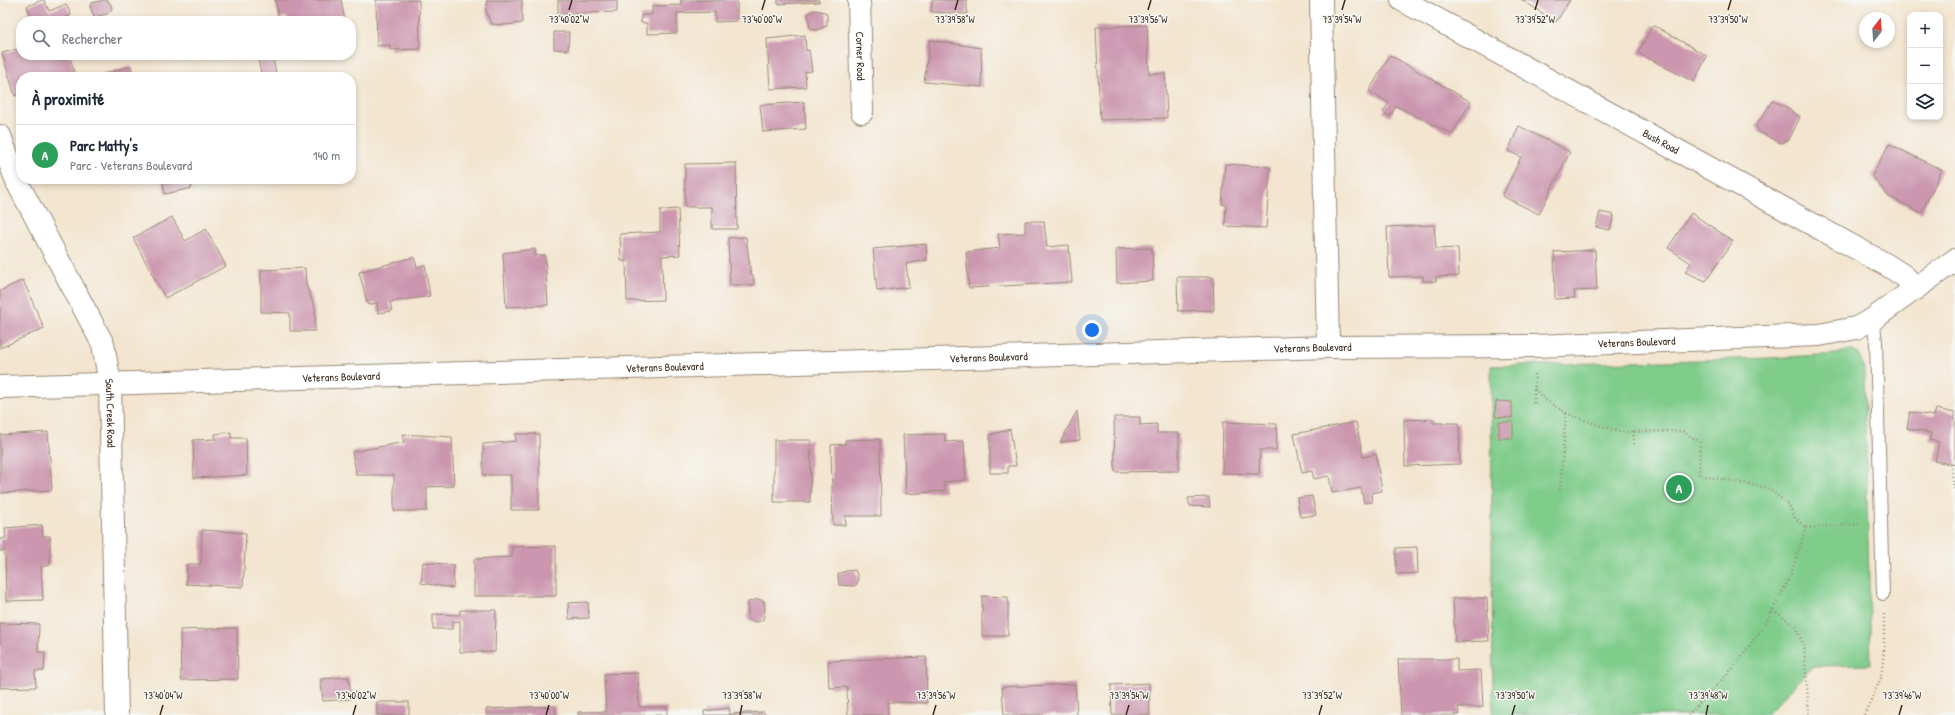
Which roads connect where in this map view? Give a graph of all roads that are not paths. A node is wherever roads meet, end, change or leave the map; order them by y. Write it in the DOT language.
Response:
graph roads {
  1 [pos="860,0"];
  2 [pos="1321,0"];
  3 [pos="1402,0"];
  4 [pos="862,112"];
  5 [pos="0,136"];
  6 [pos="16,179"];
  7 [pos="18,184"];
  8 [pos="1955,260"];
  9 [pos="1916,288"];
  10 [pos="1873,319"];
  11 [pos="1328,347"];
  12 [pos="110,384"];
  13 [pos="0,387"];
  14 [pos="1883,594"];
  15 [pos="116,715"];
  1 -- 4 [label="street, Corner Road"];
  2 -- 11 [label="street"];
  3 -- 9 [label="street, Bush Road"];
  5 -- 6 [label="street, South Creek Road"];
  7 -- 12 [label="street, South Creek Road"];
  8 -- 9 [label="street, Veterans Boulevard"];
  9 -- 10 [label="street, Veterans Boulevard"];
  10 -- 11 [label="street, Veterans Boulevard"];
  10 -- 14 [label="lane"];
  11 -- 12 [label="street, Veterans Boulevard"];
  12 -- 13 [label="street, Veterans Boulevard"];
  12 -- 15 [label="street, South Creek Road"];
}
